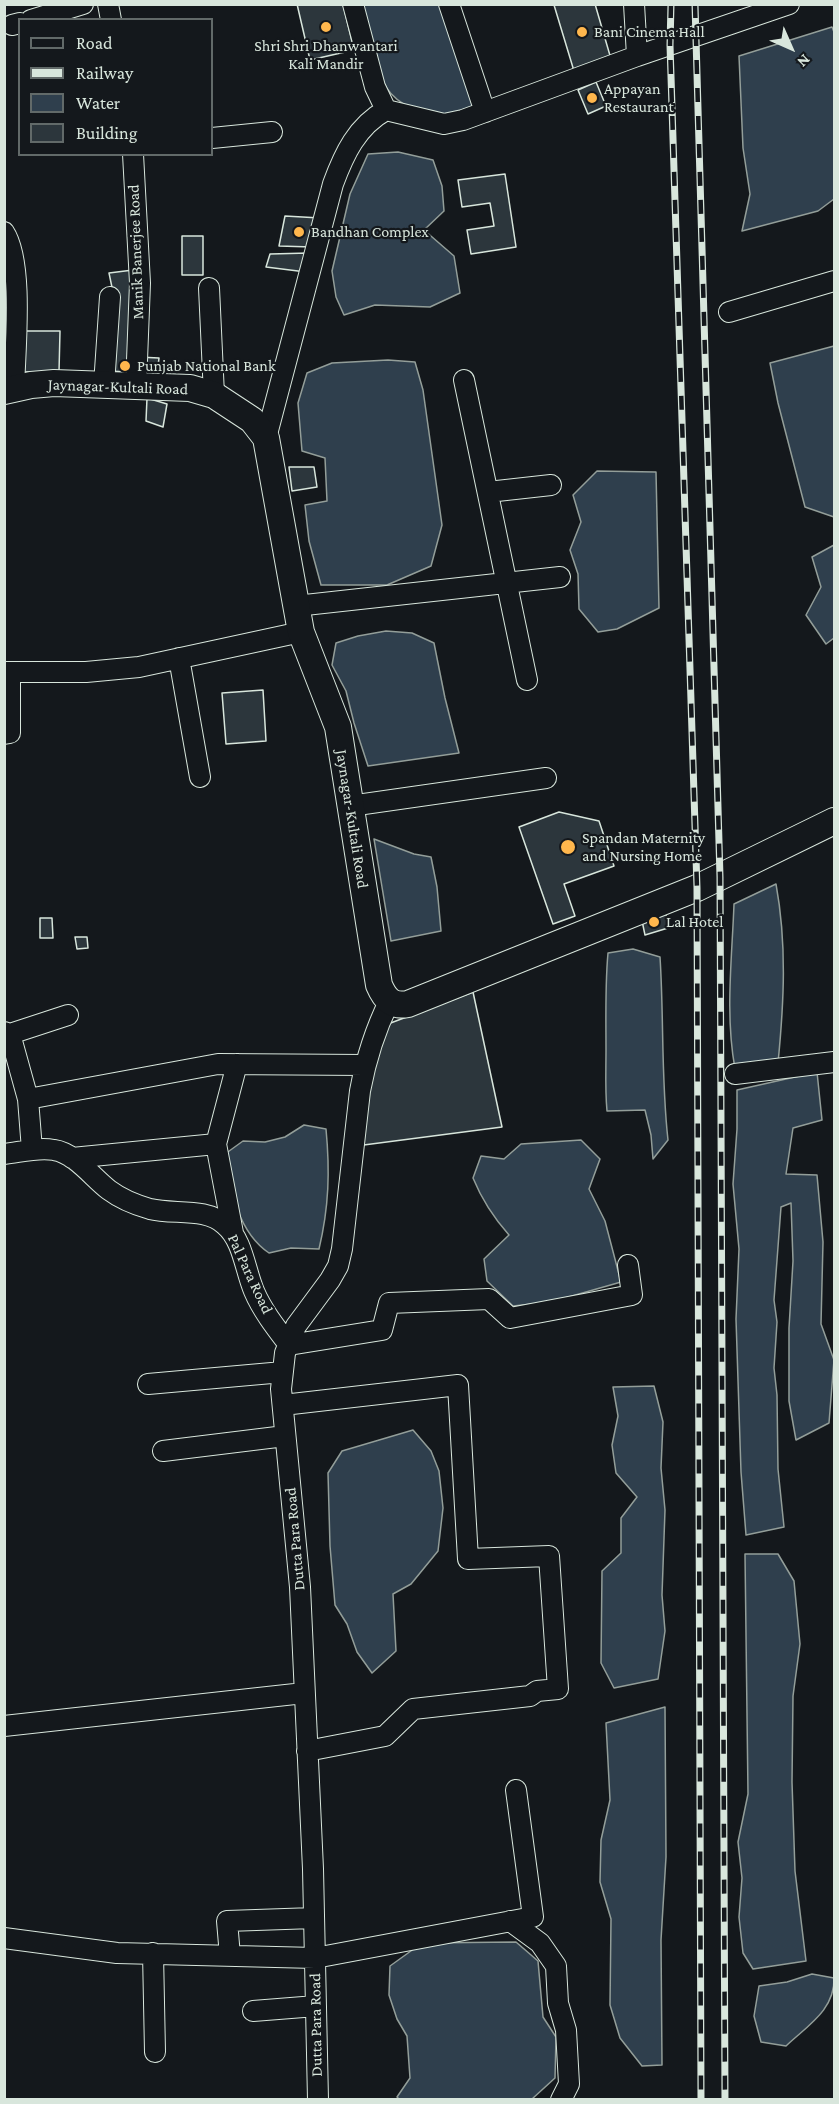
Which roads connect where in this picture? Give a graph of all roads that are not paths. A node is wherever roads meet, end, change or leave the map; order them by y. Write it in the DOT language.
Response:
graph roads {
  1 [pos="83,4"];
  2 [pos="353,4"];
  3 [pos="449,4"];
  4 [pos="634,4"];
  5 [pos="789,4"];
  6 [pos="38,18"];
  7 [pos="637,56"];
  8 [pos="386,110"];
  9 [pos="485,112"];
  10 [pos="272,132"];
  11 [pos="213,138"];
  12 [pos="133,156"];
  13 [pos="4,232"];
  14 [pos="834,281"];
  15 [pos="209,288"];
  16 [pos="110,297"];
  17 [pos="729,312"];
  18 [pos="465,380"];
  19 [pos="104,385"];
  20 [pos="135,386"];
  21 [pos="9,390"];
  22 [pos="214,395"];
  23 [pos="266,438"];
  24 [pos="551,484"];
  25 [pos="488,492"];
  26 [pos="560,577"];
  27 [pos="507,583"];
  28 [pos="296,606"];
  29 [pos="301,632"];
  30 [pos="179,658"];
  31 [pos="7,672"];
  32 [pos="527,680"];
  33 [pos="4,734"];
  34 [pos="200,777"];
  35 [pos="546,778"];
  36 [pos="350,806"];
  37 [pos="834,821"];
  38 [pos="389,1002"];
  39 [pos="68,1015"];
  40 [pos="7,1033"];
  41 [pos="834,1062"];
  42 [pos="237,1064"];
  43 [pos="365,1065"];
  44 [pos="735,1074"];
  45 [pos="28,1098"];
  46 [pos="216,1144"];
  47 [pos="32,1150"];
  48 [pos="4,1154"];
  49 [pos="72,1158"];
  50 [pos="233,1233"];
  51 [pos="628,1264"];
  52 [pos="289,1345"];
  53 [pos="283,1372"];
  54 [pos="148,1384"];
  55 [pos="283,1405"];
  56 [pos="285,1436"];
  57 [pos="163,1451"];
  58 [pos="304,1693"];
  59 [pos="4,1726"];
  60 [pos="307,1751"];
  61 [pos="516,1790"];
  62 [pos="314,1918"];
  63 [pos="510,1921"];
  64 [pos="4,1938"];
  65 [pos="153,1953"];
  66 [pos="230,1956"];
  67 [pos="315,1958"];
  68 [pos="316,2006"];
  69 [pos="254,2011"];
  70 [pos="155,2052"];
  71 [pos="318,2100"];
  72 [pos="561,2100"];
  1 -- 6 [label="street"];
  2 -- 8 [label="street"];
  3 -- 9 [label="street"];
  4 -- 7 [label="street"];
  5 -- 7 [label="street"];
  7 -- 9 [label="street"];
  8 -- 9 [label="street"];
  8 -- 23 [label="street"];
  10 -- 11 [label="street"];
  12 -- 20 [label="street, Manik Banerjee Road"];
  13 -- 21 [label="street"];
  14 -- 17 [label="street"];
  15 -- 22 [label="street"];
  16 -- 19 [label="street"];
  18 -- 25 [label="street"];
  19 -- 20 [label="main road, Jaynagar-Kultali Road"];
  19 -- 21 [label="main road, Jaynagar-Kultali Road"];
  20 -- 22 [label="main road, Jaynagar-Kultali Road"];
  22 -- 23 [label="main road, Jaynagar-Kultali Road"];
  23 -- 28 [label="main road, Jaynagar-Kultali Road"];
  24 -- 25 [label="street"];
  25 -- 27 [label="street"];
  26 -- 27 [label="street"];
  27 -- 28 [label="street"];
  27 -- 32 [label="street"];
  28 -- 29 [label="main road, Jaynagar-Kultali Road"];
  29 -- 30 [label="street"];
  29 -- 36 [label="main road, Jaynagar-Kultali Road"];
  30 -- 31 [label="street"];
  30 -- 34 [label="street"];
  31 -- 33 [label="street"];
  35 -- 36 [label="street"];
  36 -- 38 [label="main road, Jaynagar-Kultali Road"];
  37 -- 38 [label="main road"];
  38 -- 43 [label="street, Dutta Para Road"];
  39 -- 40 [label="street"];
  40 -- 45 [label="street"];
  41 -- 44 [label="street"];
  42 -- 43 [label="street"];
  42 -- 45 [label="street"];
  42 -- 46 [label="street"];
  43 -- 52 [label="street, Dutta Para Road"];
  45 -- 47 [label="street"];
  46 -- 49 [label="street"];
  46 -- 50 [label="street"];
  47 -- 48 [label="street, Pal Para Road"];
  47 -- 49 [label="street, Pal Para Road"];
  49 -- 50 [label="street, Pal Para Road"];
  50 -- 52 [label="street, Pal Para Road"];
  51 -- 52 [label="street"];
  52 -- 53 [label="street, Dutta Para Road"];
  53 -- 54 [label="street"];
  53 -- 55 [label="street, Dutta Para Road"];
  55 -- 56 [label="street, Dutta Para Road"];
  55 -- 60 [label="street"];
  56 -- 57 [label="street"];
  56 -- 58 [label="street, Dutta Para Road"];
  58 -- 59 [label="street"];
  58 -- 60 [label="street, Dutta Para Road"];
  60 -- 62 [label="street, Dutta Para Road"];
  61 -- 63 [label="street"];
  62 -- 66 [label="street"];
  62 -- 67 [label="street, Dutta Para Road"];
  63 -- 67 [label="street"];
  63 -- 72 [label="street"];
  64 -- 65 [label="street"];
  65 -- 66 [label="street"];
  65 -- 70 [label="street"];
  66 -- 67 [label="street"];
  67 -- 68 [label="street, Dutta Para Road"];
  68 -- 69 [label="street"];
  68 -- 71 [label="street, Dutta Para Road"];
}
